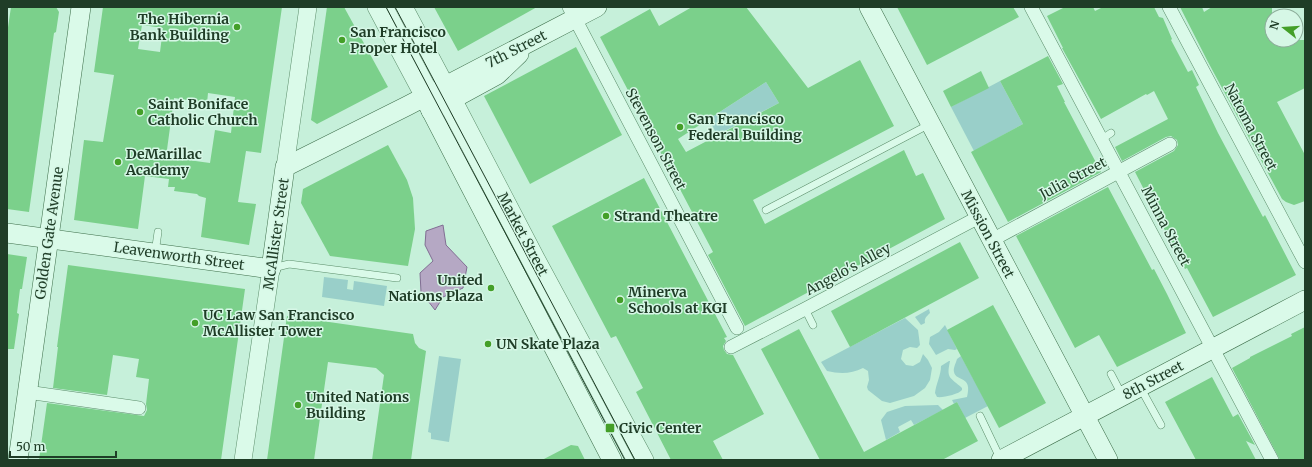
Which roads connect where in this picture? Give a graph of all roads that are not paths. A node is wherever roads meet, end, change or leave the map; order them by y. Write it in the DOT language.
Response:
graph roads {
  1 [pos="81,7"];
  2 [pos="308,7"];
  3 [pos="376,7"];
  4 [pos="390,7"];
  5 [pos="404,7"];
  6 [pos="597,7"];
  7 [pos="869,7"];
  8 [pos="1032,7"];
  9 [pos="1169,7"];
  10 [pos="572,13"];
  11 [pos="438,98"];
  12 [pos="930,124"];
  13 [pos="1170,144"];
  14 [pos="285,167"];
  15 [pos="1119,171"];
  16 [pos="766,210"];
  17 [pos="979,217"];
  18 [pos="158,232"];
  19 [pos="7,233"];
  20 [pos="49,238"];
  21 [pos="992,240"];
  22 [pos="155,253"];
  23 [pos="1305,262"];
  24 [pos="271,269"];
  25 [pos="397,278"];
  26 [pos="1305,300"];
  27 [pos="805,310"];
  28 [pos="813,325"];
  29 [pos="737,328"];
  30 [pos="731,347"];
  31 [pos="1213,348"];
  32 [pos="1111,374"];
  33 [pos="1140,387"];
  34 [pos="27,392"];
  35 [pos="1123,396"];
  36 [pos="139,408"];
  37 [pos="980,416"];
  38 [pos="1084,416"];
  39 [pos="1160,425"];
  40 [pos="18,460"];
  41 [pos="243,460"];
  42 [pos="612,460"];
  43 [pos="630,460"];
  44 [pos="644,460"];
  45 [pos="1001,460"];
  46 [pos="1108,460"];
  47 [pos="1272,460"];
  1 -- 20 [label="main road, Golden Gate Avenue"];
  2 -- 14 [label="street, McAllister Street"];
  3 -- 11 [label="street, Market Street"];
  4 -- 11 [label="lane, Market Street"];
  5 -- 11 [label="street, Market Street"];
  6 -- 10 [label="main road, 7th Street"];
  7 -- 12 [label="main road, Mission Street"];
  8 -- 15 [label="street, Minna Street"];
  9 -- 23 [label="street, Natoma Street"];
  10 -- 11 [label="main road, 7th Street"];
  10 -- 29 [label="street, Stevenson Street"];
  11 -- 14 [label="main road, 7th Street"];
  11 -- 42 [label="main road, Market Street"];
  11 -- 43 [label="lane, Market Street"];
  11 -- 44 [label="street, Market Street"];
  12 -- 16 [label="lane"];
  12 -- 17 [label="main road, Mission Street"];
  13 -- 15 [label="street, Julia Street"];
  14 -- 24 [label="main road, McAllister Street"];
  15 -- 21 [label="street, Julia Street"];
  15 -- 31 [label="street, Minna Street"];
  17 -- 21 [label="main road, Mission Street"];
  17 -- 27 [label="street, Angelo's Alley"];
  18 -- 22 [label="lane"];
  19 -- 20 [label="main road, Leavenworth Street"];
  20 -- 22 [label="main road, Leavenworth Street"];
  20 -- 34 [label="main road, Golden Gate Avenue"];
  21 -- 38 [label="main road, Mission Street"];
  22 -- 24 [label="main road, Leavenworth Street"];
  24 -- 25 [label="lane, Leavenworth Street"];
  24 -- 41 [label="street, McAllister Street"];
  26 -- 31 [label="main road, 8th Street"];
  27 -- 28 [label="lane"];
  27 -- 30 [label="street, Angelo's Alley"];
  31 -- 33 [label="main road, 8th Street"];
  31 -- 47 [label="street, Minna Street"];
  32 -- 35 [label="lane"];
  33 -- 35 [label="main road, 8th Street"];
  33 -- 39 [label="lane"];
  34 -- 36 [label="street"];
  34 -- 40 [label="main road, Golden Gate Avenue"];
  35 -- 38 [label="main road, 8th Street"];
  37 -- 45 [label="lane"];
  38 -- 45 [label="main road, 8th Street"];
  38 -- 46 [label="main road, Mission Street"];
}
